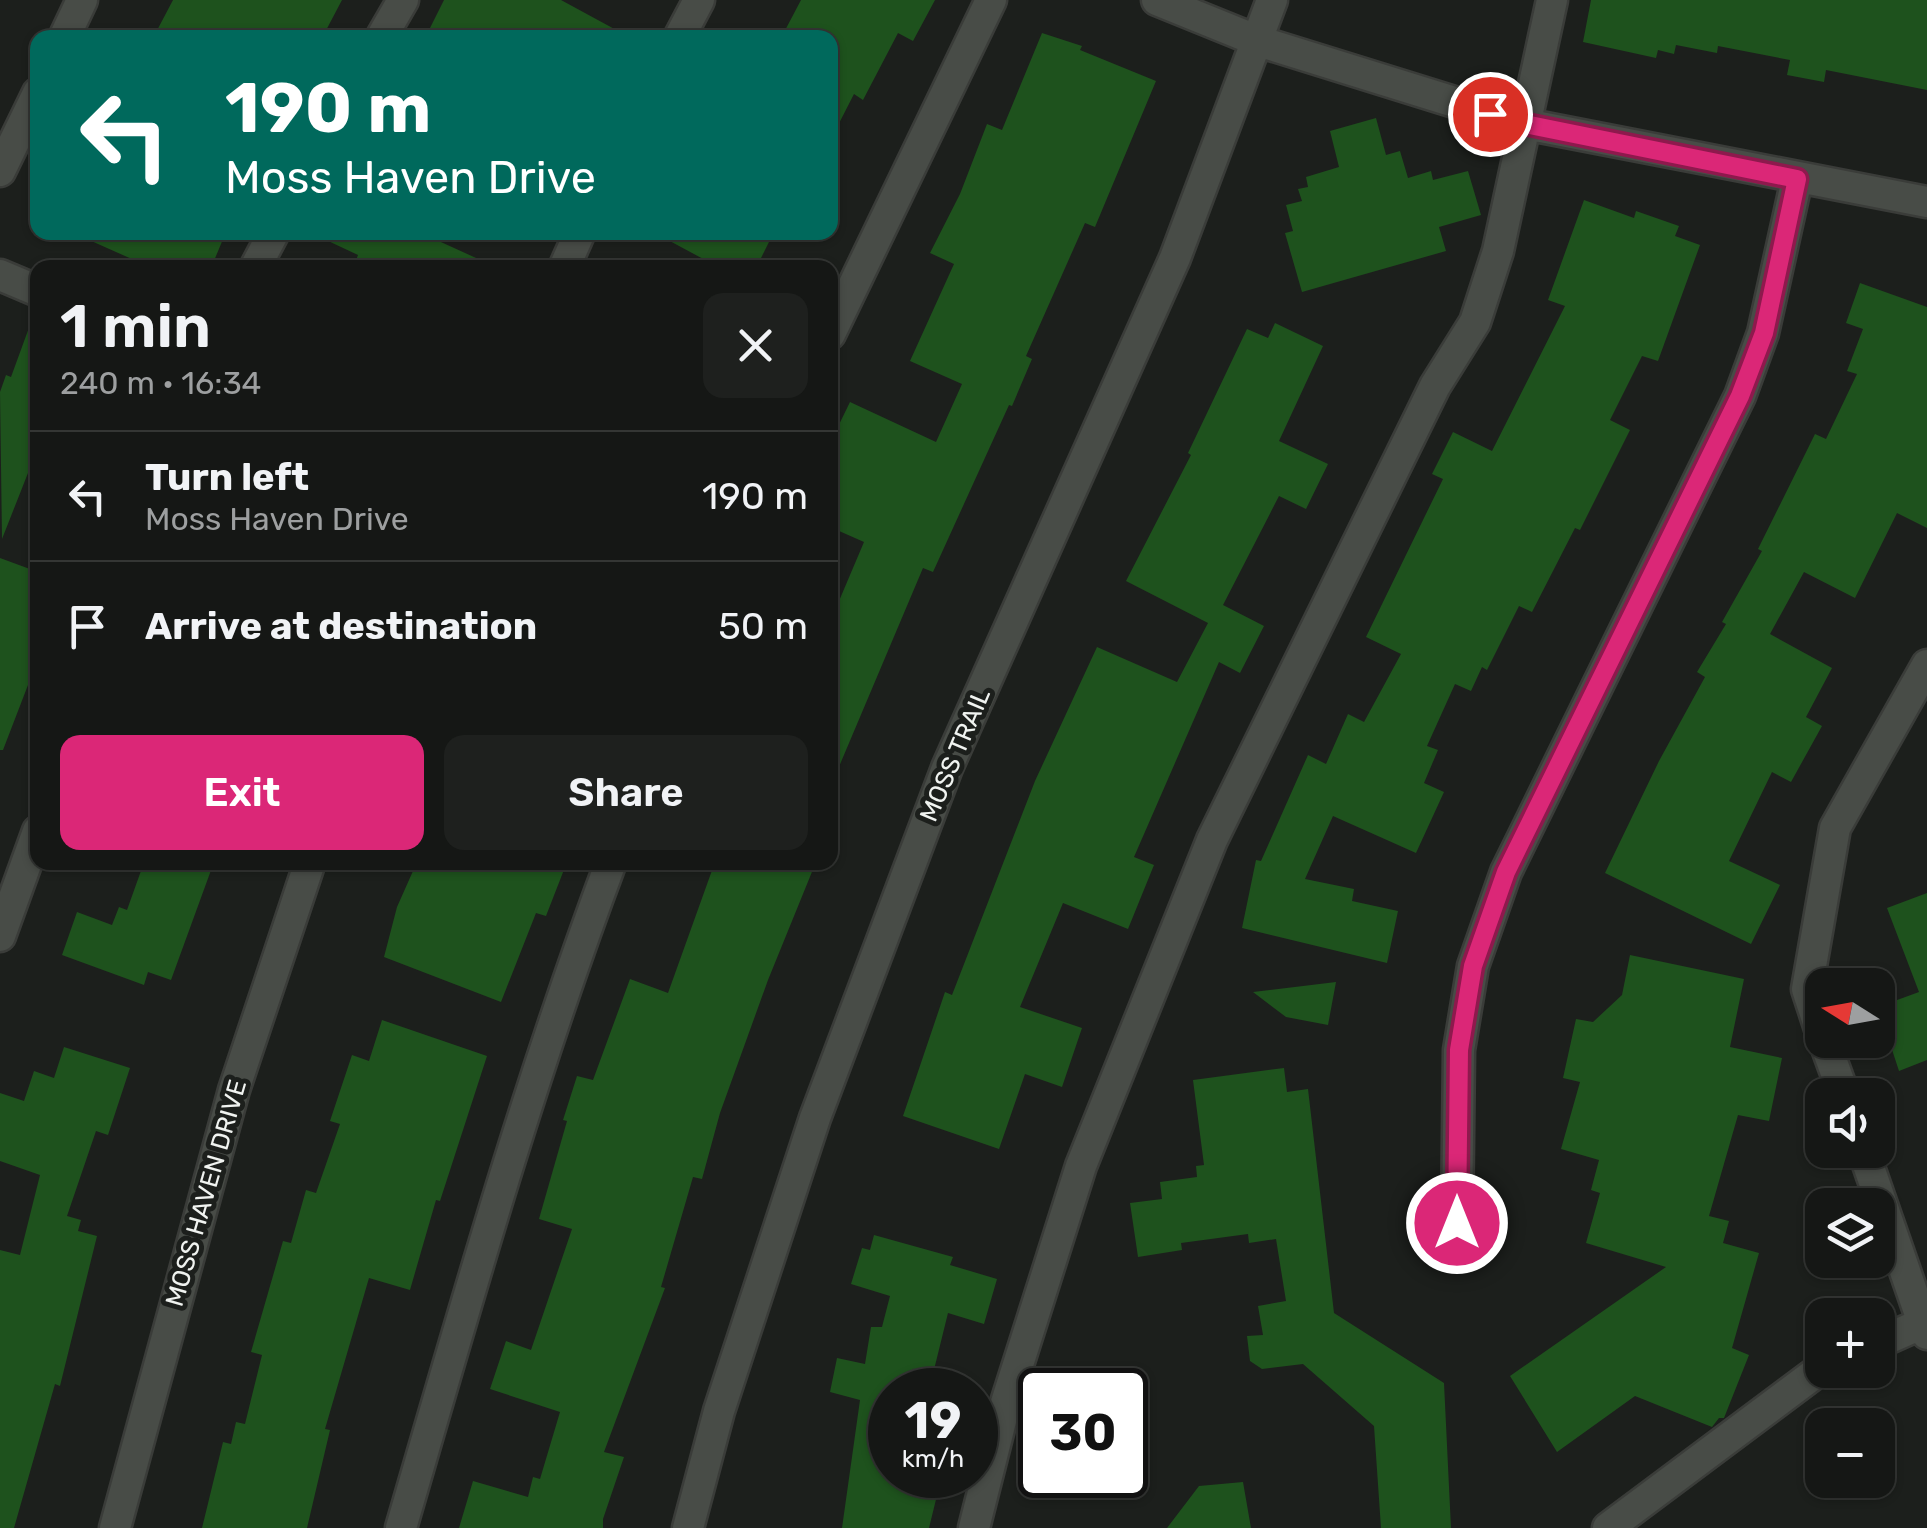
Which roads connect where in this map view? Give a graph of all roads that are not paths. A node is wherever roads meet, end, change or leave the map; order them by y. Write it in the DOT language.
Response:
graph roads {
  1 [pos="82,0"];
  2 [pos="403,0"];
  3 [pos="700,0"];
  4 [pos="991,0"];
  5 [pos="1156,0"];
  6 [pos="1272,0"];
  7 [pos="1552,0"];
  8 [pos="68,30"];
  9 [pos="386,30"];
  10 [pos="683,30"];
  11 [pos="1258,41"];
  12 [pos="30,110"];
  13 [pos="1525,124"];
  14 [pos="0,172"];
  15 [pos="1797,179"];
  16 [pos="1927,202"];
  17 [pos="0,274"];
  18 [pos="30,287"];
  19 [pos="838,317"];
  20 [pos="1927,666"];
  21 [pos="30,853"];
  22 [pos="307,870"];
  23 [pos="608,870"];
  24 [pos="0,936"];
  25 [pos="1810,968"];
  26 [pos="1869,1168"];
  27 [pos="1457,1223"];
  28 [pos="1925,1328"];
  29 [pos="1895,1337"];
  30 [pos="1805,1381"];
  31 [pos="115,1528"];
  32 [pos="401,1528"];
  33 [pos="688,1528"];
  34 [pos="974,1528"];
  35 [pos="1608,1528"];
  1 -- 8 [label="street"];
  2 -- 9 [label="street"];
  3 -- 10 [label="street"];
  4 -- 19 [label="street"];
  5 -- 11 [label="street"];
  6 -- 11 [label="street, MOSS TRAIL"];
  7 -- 13 [label="street"];
  11 -- 13 [label="street"];
  11 -- 33 [label="street, MOSS TRAIL"];
  12 -- 14 [label="street"];
  13 -- 15 [label="street"];
  13 -- 34 [label="street"];
  15 -- 16 [label="street"];
  15 -- 27 [label="street"];
  17 -- 18 [label="street"];
  20 -- 25 [label="street"];
  21 -- 24 [label="street"];
  22 -- 31 [label="street, MOSS HAVEN DRIVE"];
  23 -- 32 [label="street"];
  26 -- 28 [label="street"];
  28 -- 29 [label="street"];
  30 -- 35 [label="street"];
}
